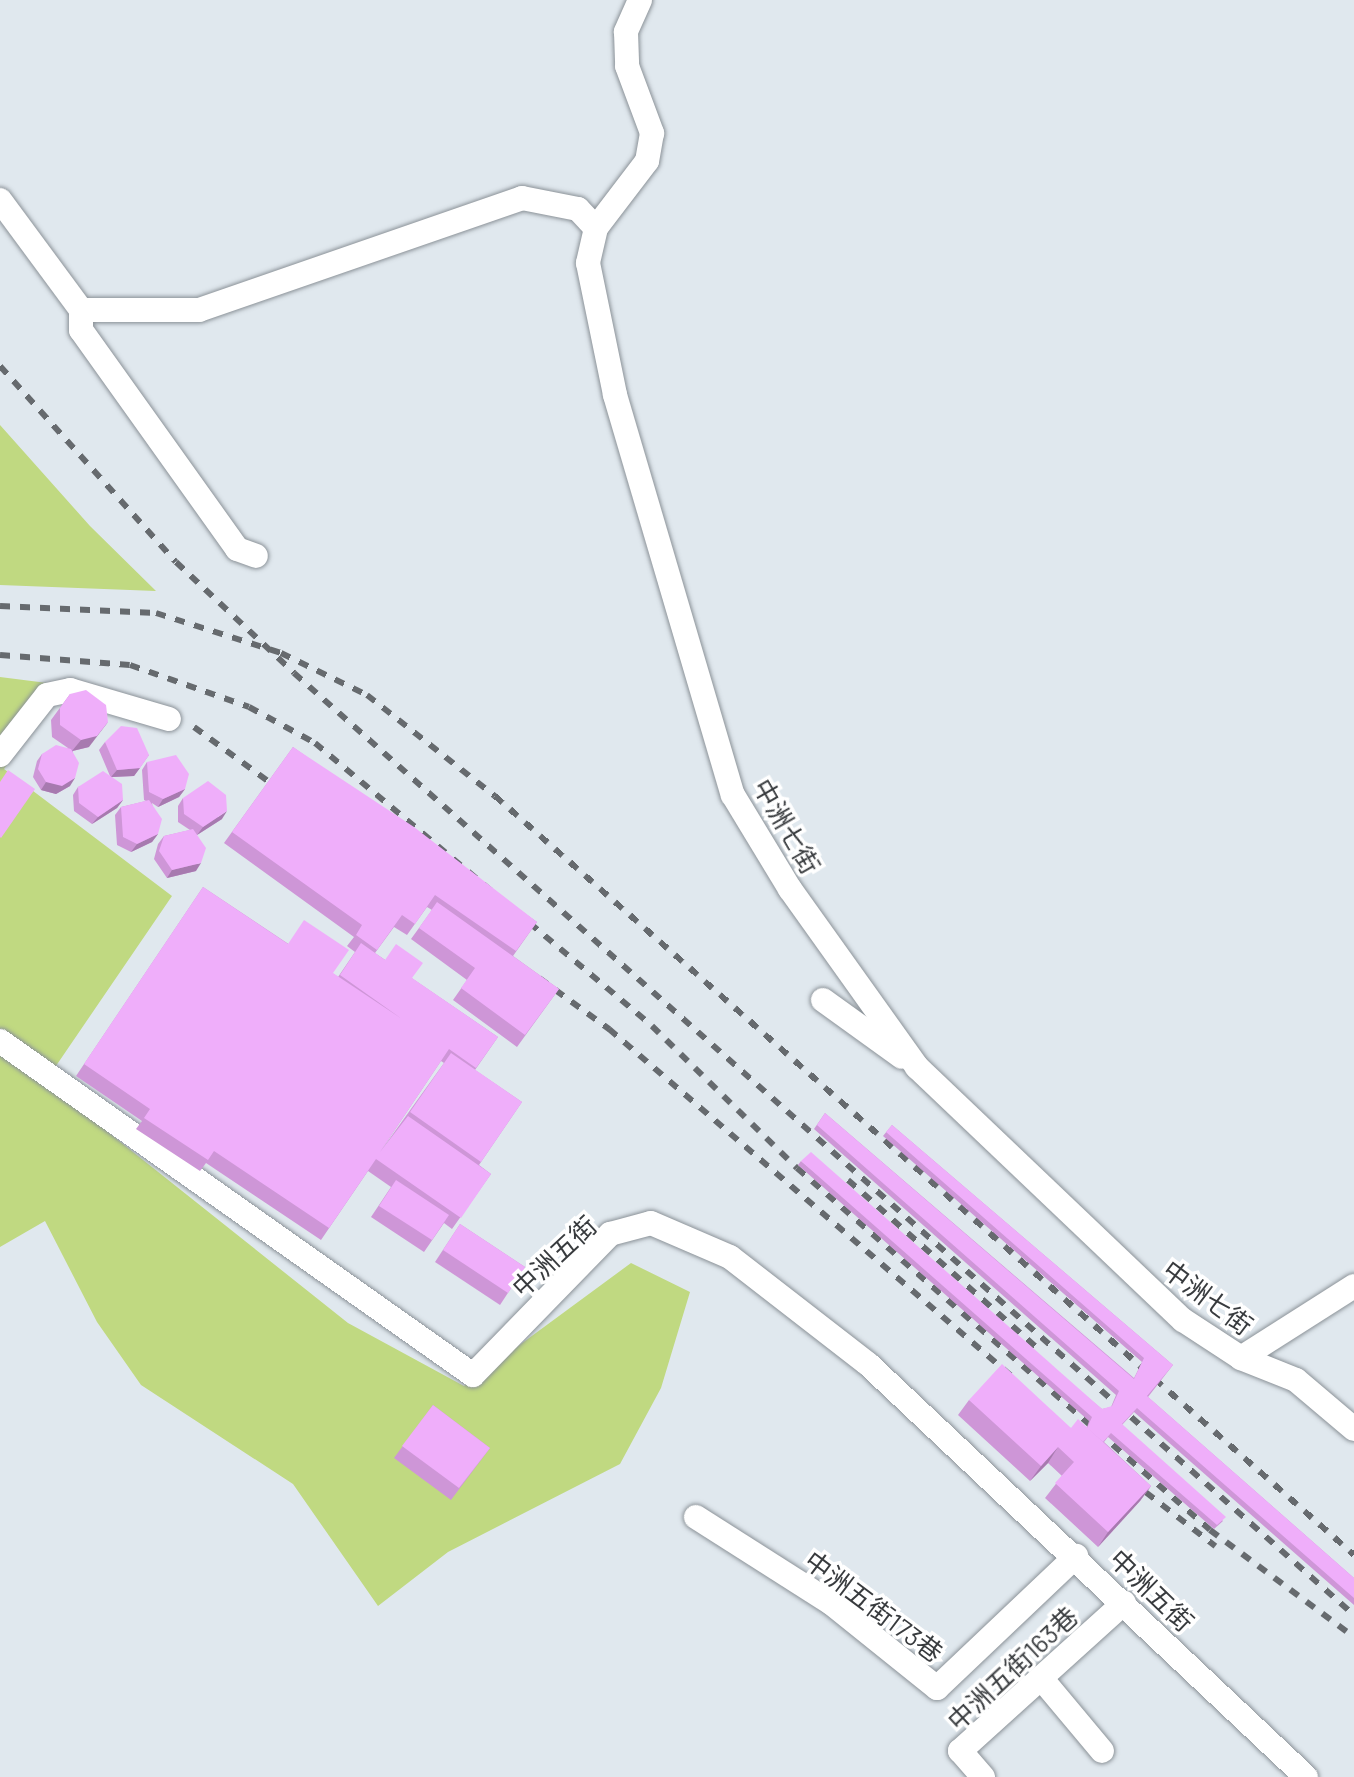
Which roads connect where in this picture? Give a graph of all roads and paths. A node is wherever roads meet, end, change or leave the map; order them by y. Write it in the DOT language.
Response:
graph roads {
  1 [pos="640,0"];
  2 [pos="0,200"];
  3 [pos="596,228"];
  4 [pos="81,310"];
  5 [pos="256,556"];
  6 [pos="169,719"];
  7 [pos="0,755"];
  8 [pos="823,1000"];
  9 [pos="0,1041"];
  10 [pos="917,1067"];
  11 [pos="1354,1286"];
  12 [pos="1241,1358"];
  13 [pos="1354,1429"];
  14 [pos="696,1517"];
  15 [pos="1076,1556"];
  16 [pos="1124,1603"];
  17 [pos="1041,1678"];
  18 [pos="1102,1751"];
  19 [pos="1303,1775"];
  20 [pos="983,1777"];
  1 -- 3 [label="street, 中洲七街"];
  2 -- 4 [label="street"];
  3 -- 4 [label="street"];
  3 -- 10 [label="street, 中洲七街"];
  4 -- 5 [label="street"];
  6 -- 7 [label="street"];
  8 -- 10 [label="street"];
  9 -- 15 [label="street, 中洲五街"];
  10 -- 12 [label="street, 中洲七街"];
  11 -- 12 [label="street"];
  12 -- 13 [label="street, 中洲七街"];
  14 -- 15 [label="street, 中洲五街173巷"];
  15 -- 16 [label="street, 中洲五街"];
  16 -- 17 [label="street, 中洲五街163巷"];
  16 -- 19 [label="street, 中洲五街"];
  17 -- 18 [label="street"];
  17 -- 20 [label="street, 中洲五街163巷"];
}
